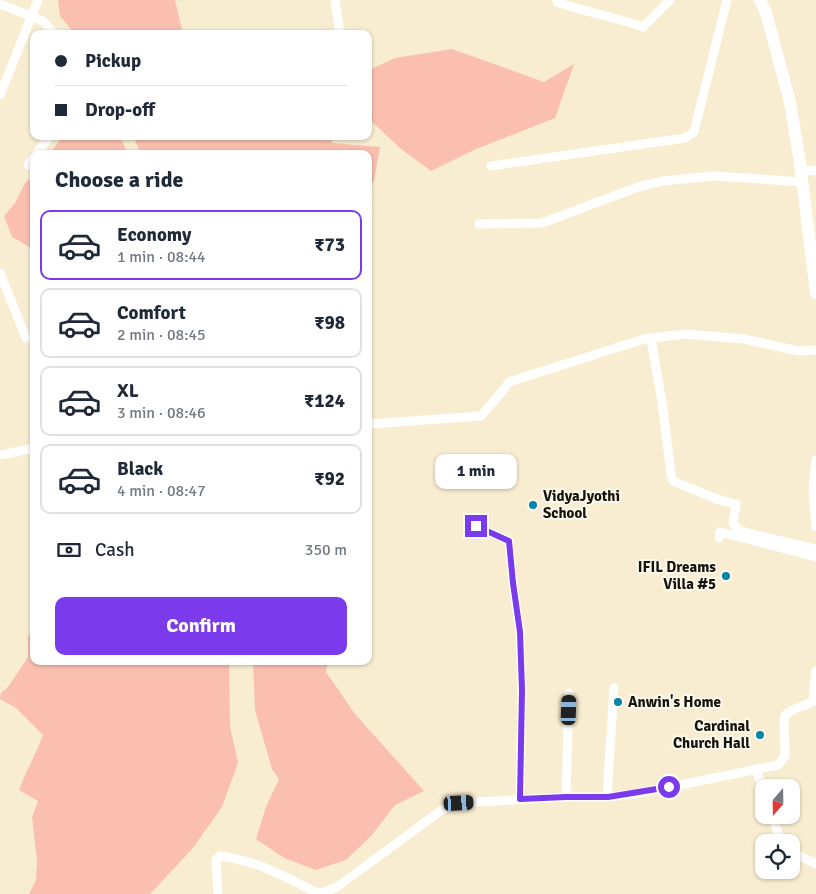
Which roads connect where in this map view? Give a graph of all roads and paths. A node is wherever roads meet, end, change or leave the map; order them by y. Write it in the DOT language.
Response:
graph roads {
  1 [pos="38,0"];
  2 [pos="335,0"];
  3 [pos="670,0"];
  4 [pos="727,0"];
  5 [pos="760,0"];
  6 [pos="556,2"];
  7 [pos="0,4"];
  8 [pos="32,16"];
  9 [pos="51,30"];
  10 [pos="339,30"];
  11 [pos="0,95"];
  12 [pos="47,140"];
  13 [pos="39,150"];
  14 [pos="491,166"];
  15 [pos="816,170"];
  16 [pos="802,177"];
  17 [pos="479,224"];
  18 [pos="0,273"];
  19 [pos="816,293"];
  20 [pos="26,338"];
  21 [pos="651,339"];
  22 [pos="816,350"];
  23 [pos="372,424"];
  24 [pos="30,449"];
  25 [pos="0,455"];
  26 [pos="816,460"];
  27 [pos="476,526"];
  28 [pos="816,527"];
  29 [pos="737,534"];
  30 [pos="719,538"];
  31 [pos="816,549"];
  32 [pos="816,557"];
  33 [pos="816,671"];
  34 [pos="614,688"];
  35 [pos="569,693"];
  36 [pos="756,769"];
  37 [pos="759,779"];
  38 [pos="566,797"];
  39 [pos="608,797"];
  40 [pos="520,799"];
  41 [pos="800,856"];
  42 [pos="816,864"];
  43 [pos="218,894"];
  1 -- 8 [label="street"];
  2 -- 10 [label="street"];
  3 -- 6 [label="street"];
  4 -- 14 [label="street"];
  5 -- 16 [label="street"];
  7 -- 8 [label="street"];
  8 -- 9 [label="street"];
  8 -- 11 [label="street"];
  12 -- 13 [label="street"];
  15 -- 16 [label="street"];
  16 -- 17 [label="street"];
  16 -- 19 [label="street"];
  18 -- 20 [label="street"];
  21 -- 22 [label="street"];
  21 -- 23 [label="street"];
  21 -- 29 [label="street"];
  24 -- 25 [label="street"];
  26 -- 28 [label="street"];
  27 -- 40 [label="street"];
  29 -- 30 [label="street"];
  29 -- 31 [label="street"];
  29 -- 32 [label="street"];
  33 -- 36 [label="street"];
  34 -- 39 [label="street"];
  35 -- 38 [label="street"];
  36 -- 37 [label="street"];
  36 -- 39 [label="street"];
  38 -- 39 [label="street"];
  38 -- 40 [label="street"];
  40 -- 43 [label="street"];
  41 -- 42 [label="street"];
}
